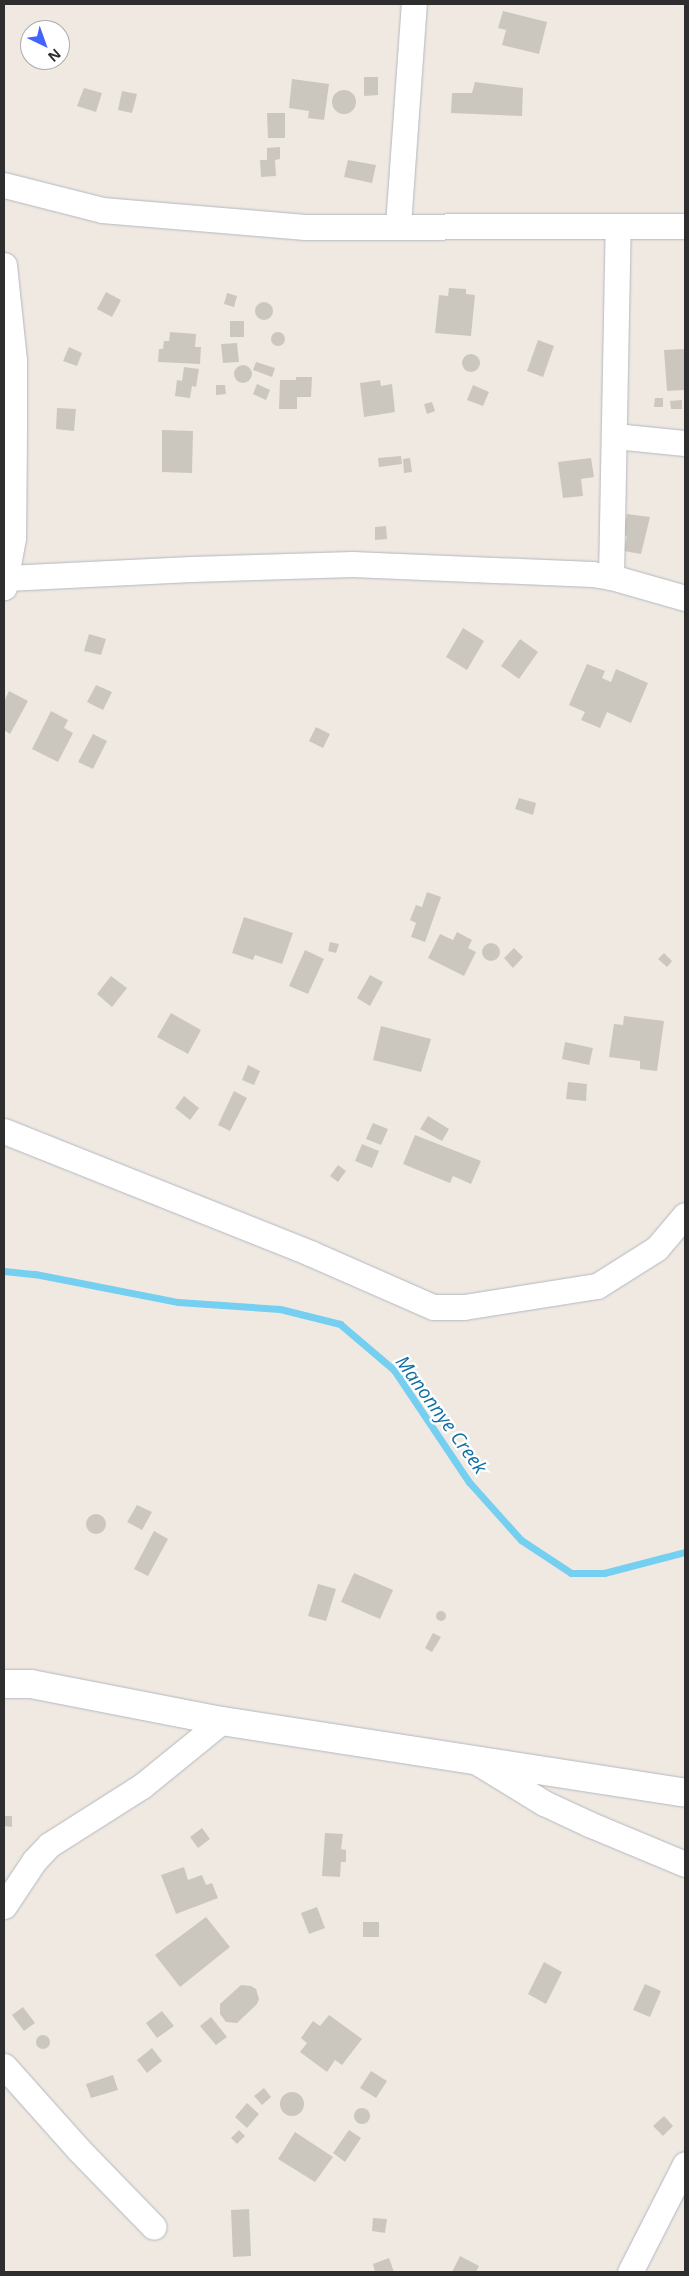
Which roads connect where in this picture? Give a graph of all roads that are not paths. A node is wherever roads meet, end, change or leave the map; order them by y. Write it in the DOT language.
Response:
graph roads {
  1 [pos="414,4"];
  2 [pos="4,185"];
  3 [pos="398,225"];
  4 [pos="618,226"];
  5 [pos="685,226"];
  6 [pos="4,265"];
  7 [pos="615,436"];
  8 [pos="685,443"];
  9 [pos="8,536"];
  10 [pos="611,577"];
  11 [pos="5,583"];
  12 [pos="685,598"];
  13 [pos="4,1131"];
  14 [pos="685,1215"];
  15 [pos="4,1684"];
  16 [pos="222,1721"];
  17 [pos="471,1758"];
  18 [pos="685,1793"];
  19 [pos="685,1864"];
  20 [pos="4,1906"];
  21 [pos="4,2066"];
  22 [pos="685,2164"];
  23 [pos="154,2227"];
  24 [pos="630,2272"];
  1 -- 3 [label="street"];
  2 -- 3 [label="street"];
  3 -- 4 [label="street"];
  4 -- 5 [label="street"];
  4 -- 7 [label="street"];
  6 -- 9 [label="street"];
  7 -- 8 [label="street"];
  7 -- 10 [label="street"];
  9 -- 11 [label="street"];
  10 -- 11 [label="street"];
  10 -- 12 [label="street"];
  13 -- 14 [label="street"];
  15 -- 16 [label="street"];
  16 -- 17 [label="street"];
  16 -- 20 [label="street"];
  17 -- 18 [label="street"];
  17 -- 19 [label="street"];
  21 -- 23 [label="street"];
  22 -- 24 [label="street"];
}
